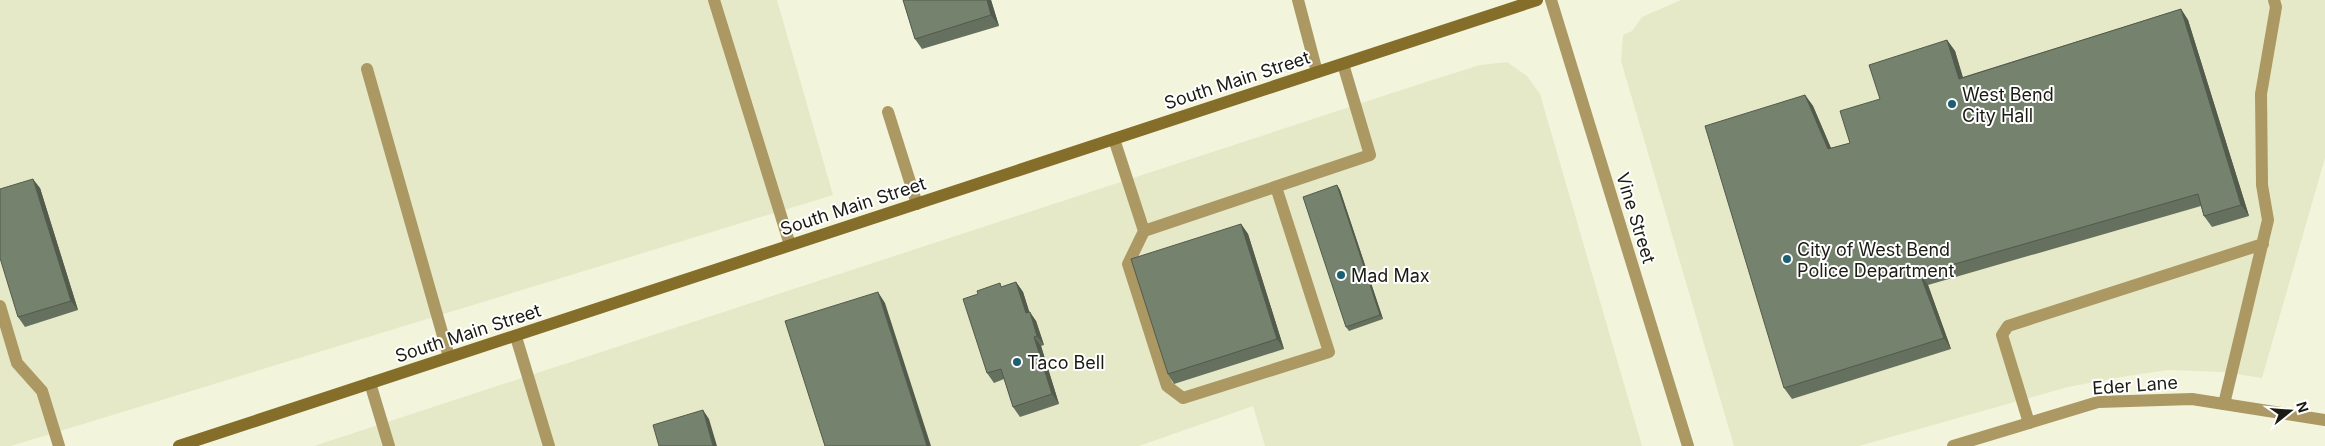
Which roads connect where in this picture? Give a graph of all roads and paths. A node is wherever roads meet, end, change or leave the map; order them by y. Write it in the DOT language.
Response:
graph roads {
  1 [pos="714,0"];
  2 [pos="1298,0"];
  3 [pos="1537,0"];
  4 [pos="1551,0"];
  5 [pos="2274,0"];
  6 [pos="1343,64"];
  7 [pos="367,69"];
  8 [pos="1317,72"];
  9 [pos="888,112"];
  10 [pos="1114,139"];
  11 [pos="1276,187"];
  12 [pos="917,204"];
  13 [pos="1144,231"];
  14 [pos="2263,244"];
  15 [pos="790,245"];
  16 [pos="0,306"];
  17 [pos="516,337"];
  18 [pos="449,357"];
  19 [pos="370,383"];
  20 [pos="2224,404"];
  21 [pos="2325,420"];
  22 [pos="2029,423"];
  23 [pos="59,446"];
  24 [pos="179,446"];
  25 [pos="389,446"];
  26 [pos="549,446"];
  27 [pos="1688,446"];
  28 [pos="1953,446"];
  1 -- 15 [label="street"];
  2 -- 8 [label="street"];
  3 -- 6 [label="main road, South Main Street"];
  4 -- 27 [label="street, Vine Street"];
  5 -- 14 [label="street"];
  6 -- 8 [label="main road, South Main Street"];
  6 -- 11 [label="street"];
  7 -- 18 [label="street"];
  8 -- 10 [label="main road, South Main Street"];
  9 -- 12 [label="street"];
  10 -- 12 [label="main road, South Main Street"];
  10 -- 13 [label="street"];
  11 -- 13 [label="street"];
  11 -- 13 [label="street"];
  12 -- 15 [label="main road, South Main Street"];
  14 -- 20 [label="street"];
  14 -- 22 [label="street"];
  15 -- 17 [label="main road, South Main Street"];
  16 -- 23 [label="street"];
  17 -- 18 [label="main road, South Main Street"];
  17 -- 26 [label="street"];
  18 -- 19 [label="main road, South Main Street"];
  19 -- 24 [label="main road, South Main Street"];
  19 -- 25 [label="street"];
  20 -- 21 [label="street, Eder Lane"];
  20 -- 22 [label="street, Eder Lane"];
  22 -- 28 [label="street, Eder Lane"];
}
